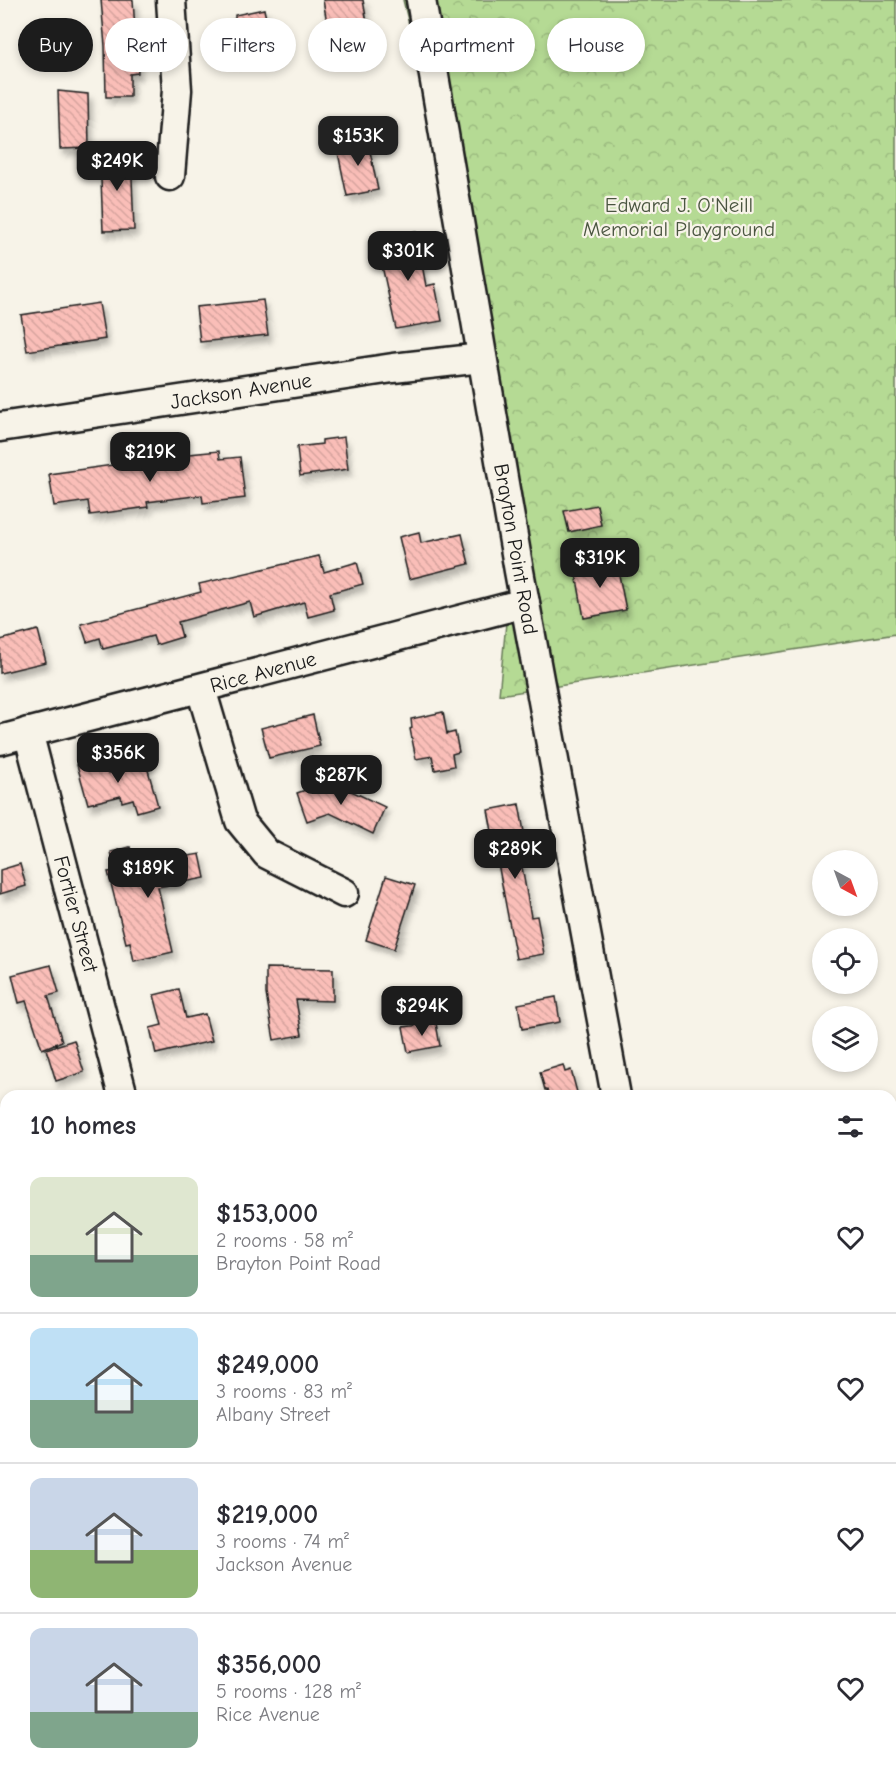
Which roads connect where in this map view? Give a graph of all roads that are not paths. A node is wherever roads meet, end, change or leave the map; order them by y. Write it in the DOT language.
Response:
graph roads {
  1 [pos="171,0"];
  2 [pos="421,0"];
  3 [pos="170,176"];
  4 [pos="482,358"];
  5 [pos="0,427"];
  6 [pos="525,603"];
  7 [pos="201,688"];
  8 [pos="28,732"];
  9 [pos="0,740"];
  10 [pos="345,893"];
  11 [pos="121,1090"];
  12 [pos="615,1090"];
  1 -- 3 [label="street"];
  2 -- 4 [label="street, Brayton Point Road"];
  4 -- 5 [label="street, Jackson Avenue"];
  4 -- 6 [label="street, Brayton Point Road"];
  6 -- 7 [label="street, Rice Avenue"];
  6 -- 12 [label="street, Brayton Point Road"];
  7 -- 8 [label="street, Rice Avenue"];
  7 -- 10 [label="street"];
  8 -- 9 [label="street, Rice Avenue"];
  8 -- 11 [label="street, Fortier Street"];
}
